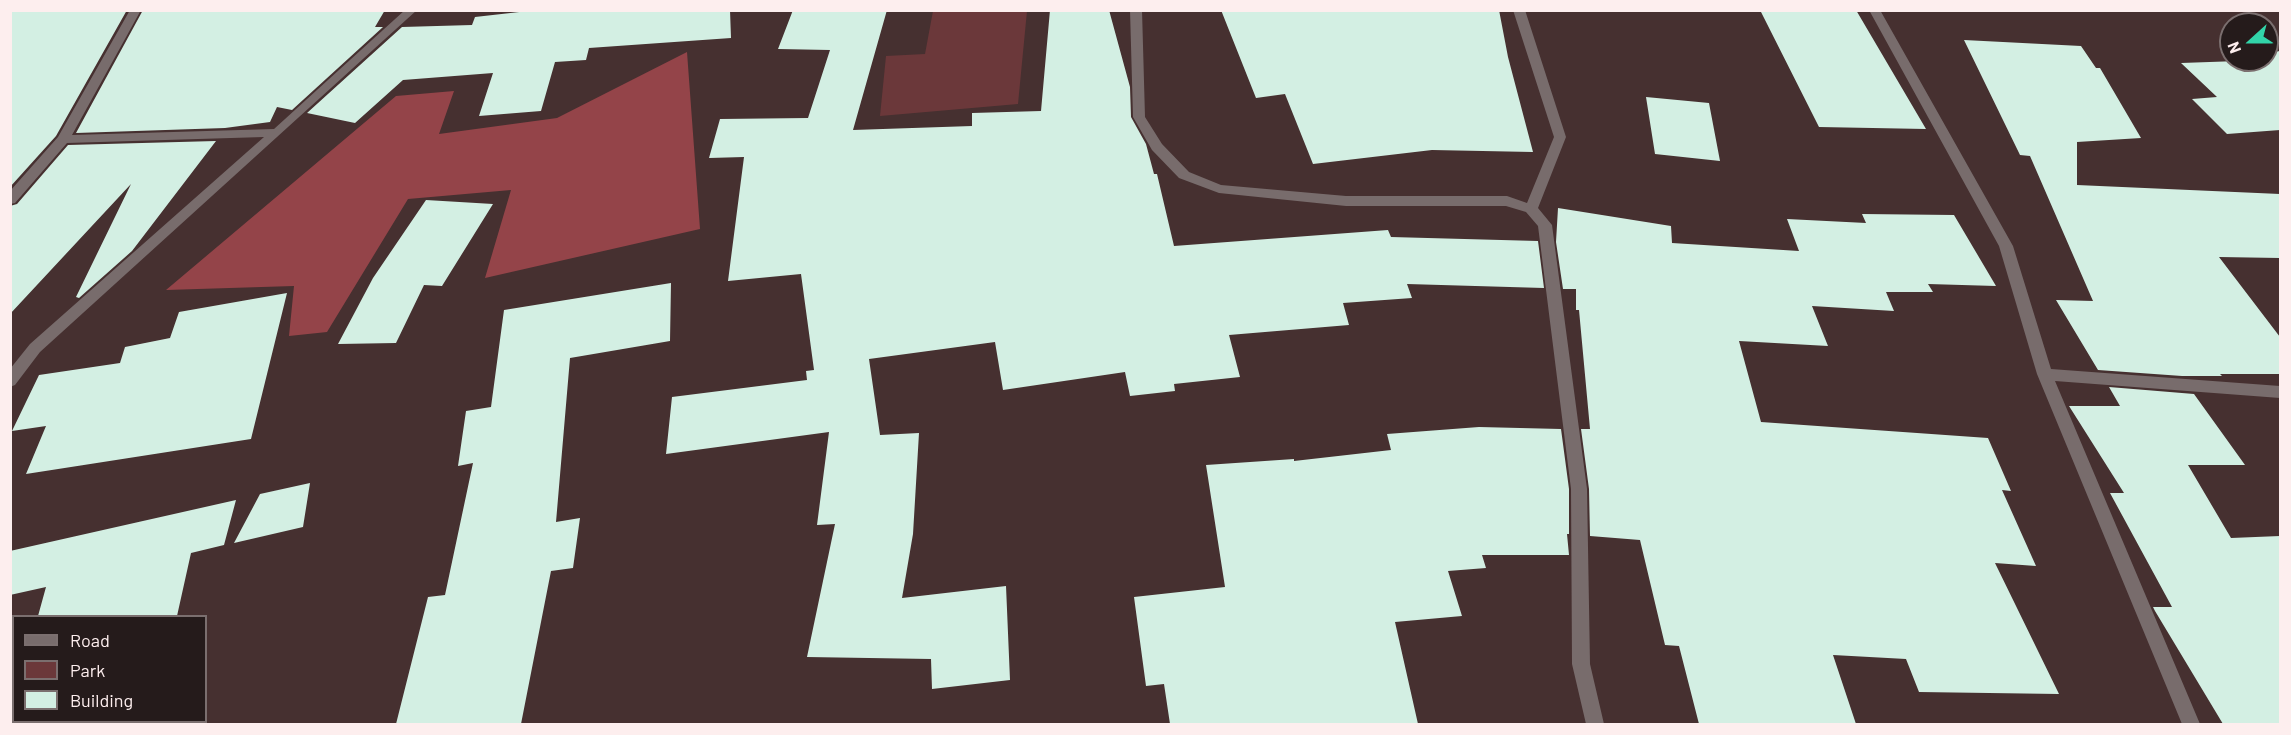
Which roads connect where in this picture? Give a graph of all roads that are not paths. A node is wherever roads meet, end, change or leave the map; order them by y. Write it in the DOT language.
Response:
graph roads {
  1 [pos="136,10"];
  2 [pos="412,10"];
  3 [pos="1136,10"];
  4 [pos="1519,10"];
  5 [pos="1874,10"];
  6 [pos="277,134"];
  7 [pos="63,139"];
  8 [pos="10,200"];
  9 [pos="1531,210"];
  10 [pos="2045,374"];
  11 [pos="10,381"];
  12 [pos="2280,392"];
  13 [pos="1595,724"];
  14 [pos="2192,724"];
  1 -- 7 [label="street"];
  2 -- 6 [label="street"];
  3 -- 9 [label="street"];
  4 -- 9 [label="street"];
  5 -- 10 [label="street"];
  6 -- 7 [label="street"];
  6 -- 11 [label="street"];
  7 -- 8 [label="street"];
  9 -- 13 [label="street"];
  10 -- 12 [label="street"];
  10 -- 14 [label="street"];
}
